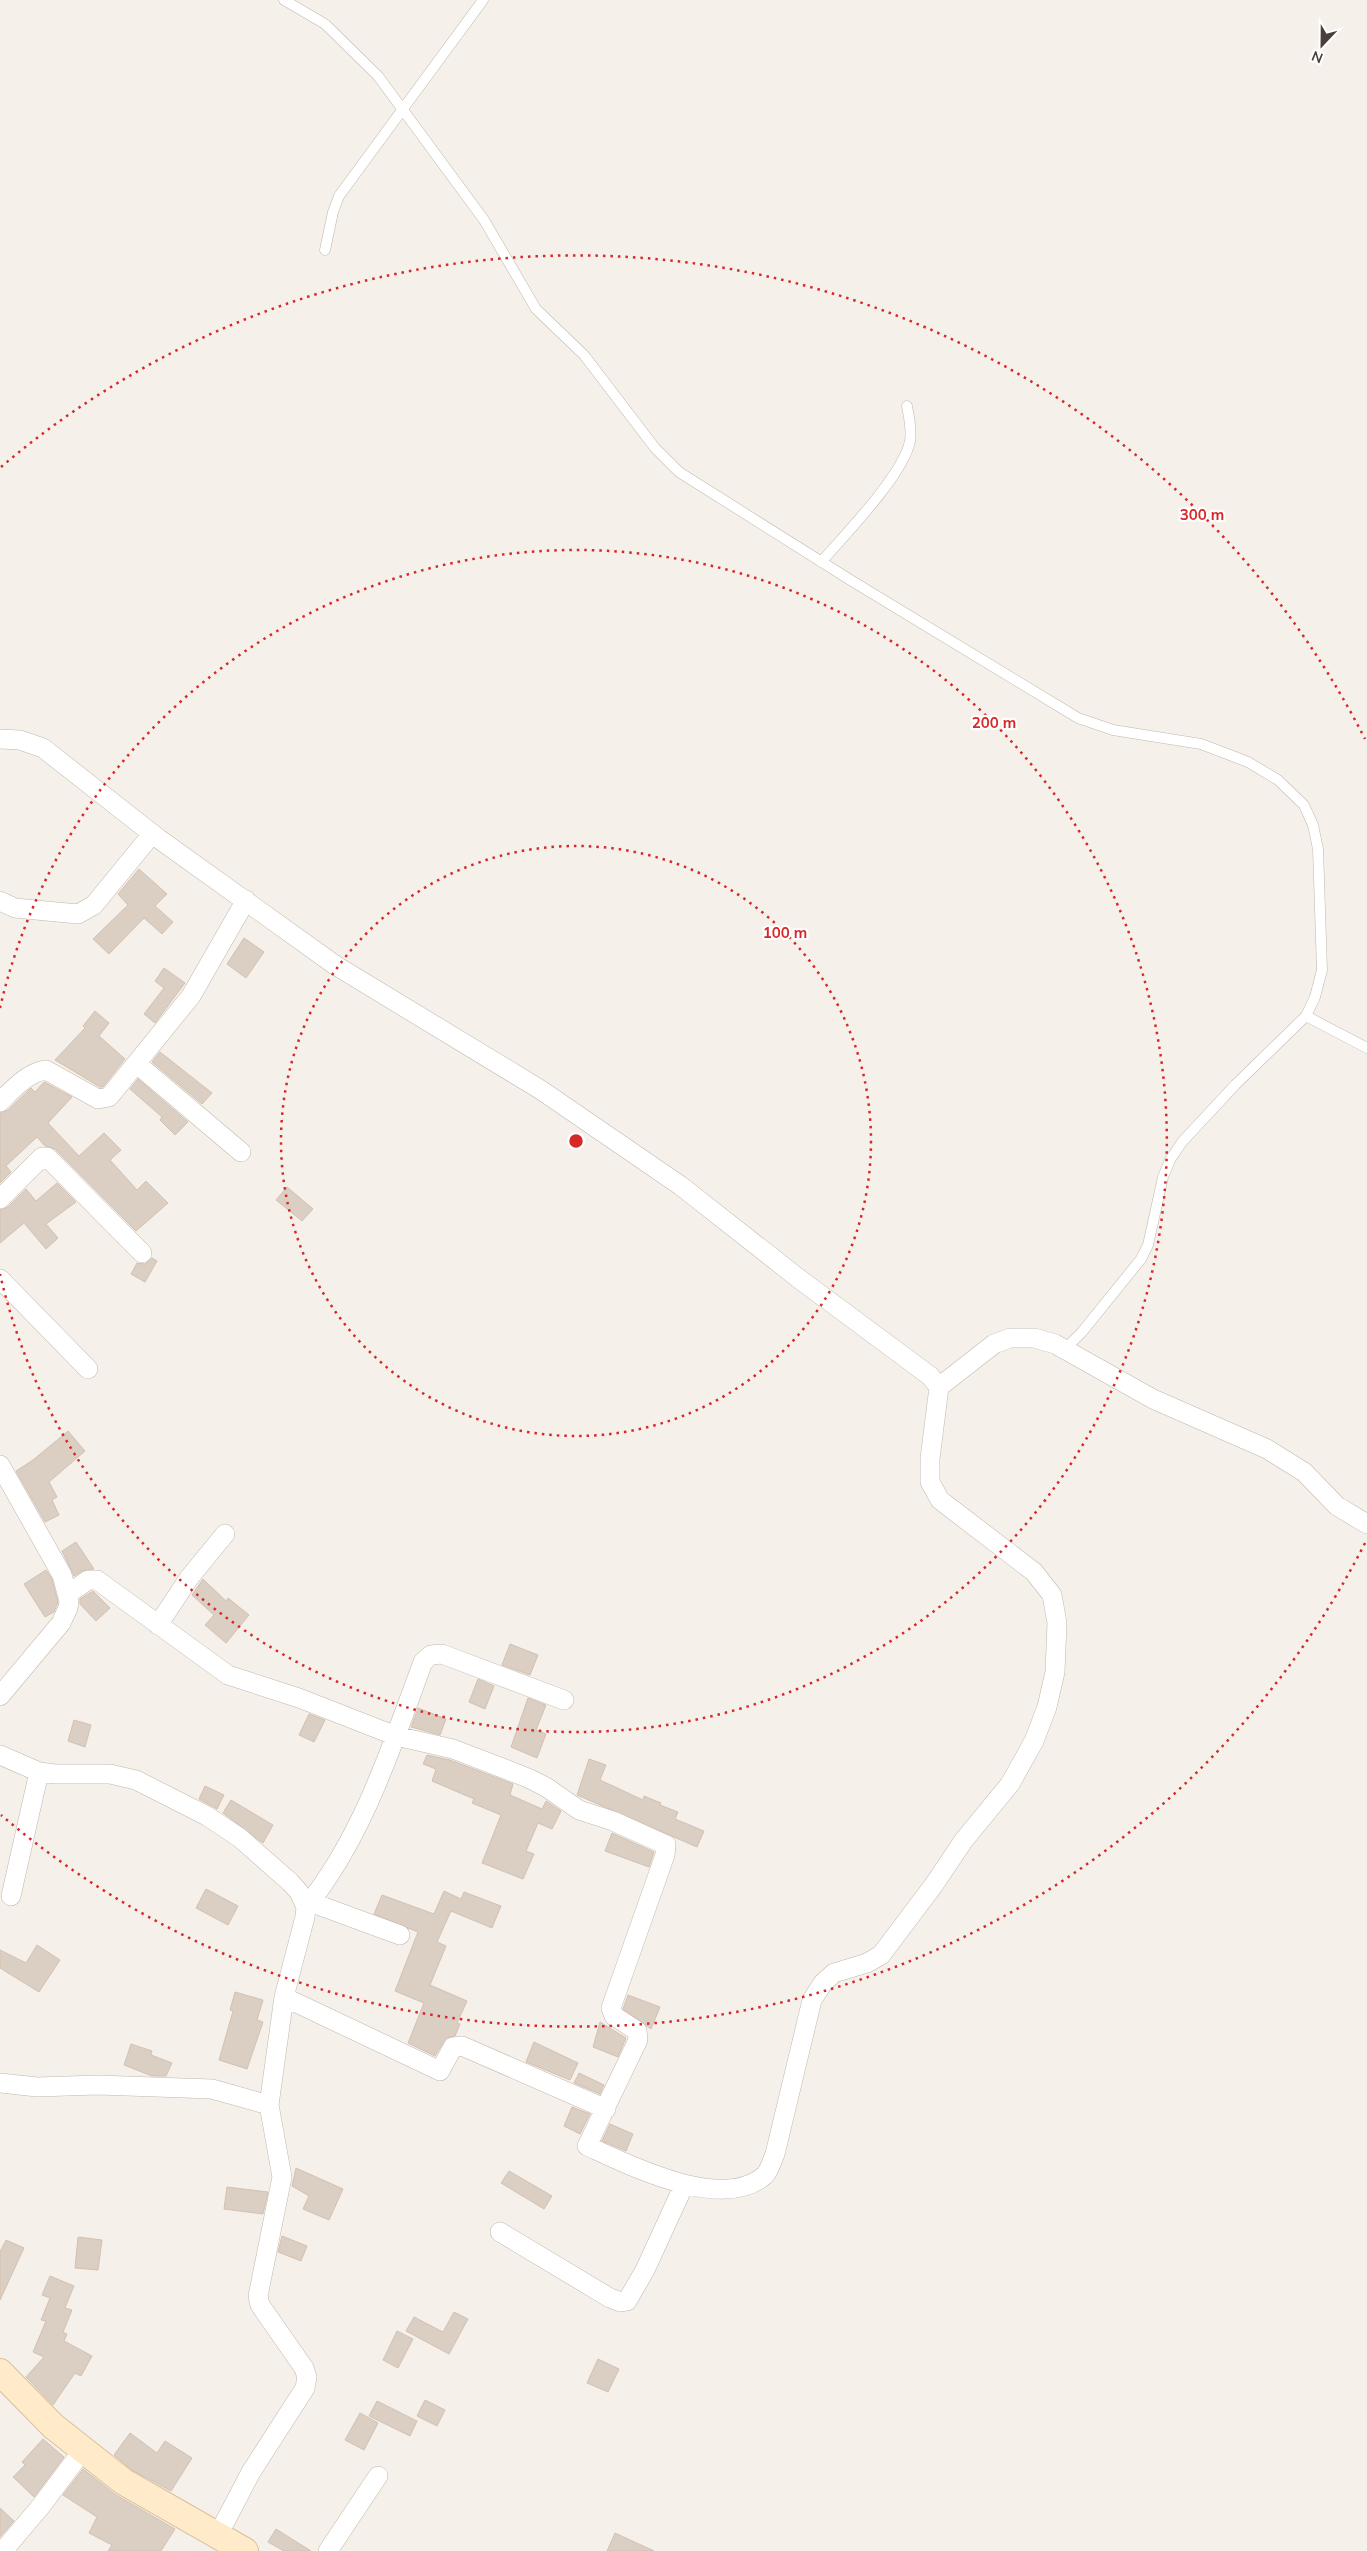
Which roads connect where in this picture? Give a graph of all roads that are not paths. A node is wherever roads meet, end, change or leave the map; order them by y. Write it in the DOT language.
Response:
graph roads {
  1 [pos="284,0"];
  2 [pos="483,0"];
  3 [pos="402,111"];
  4 [pos="325,250"];
  5 [pos="907,406"];
  6 [pos="821,562"];
  7 [pos="0,739"];
  8 [pos="152,834"];
  9 [pos="246,900"];
  10 [pos="0,901"];
  11 [pos="1306,1016"];
  12 [pos="1367,1048"];
  13 [pos="137,1064"];
  14 [pos="0,1102"];
  15 [pos="241,1152"];
  16 [pos="0,1199"];
  17 [pos="142,1252"];
  18 [pos="0,1279"];
  19 [pos="1065,1349"];
  20 [pos="88,1369"];
  21 [pos="939,1388"];
  22 [pos="0,1465"];
  23 [pos="1367,1524"];
  24 [pos="225,1534"];
  25 [pos="68,1594"];
  26 [pos="158,1625"];
  27 [pos="0,1696"];
  28 [pos="564,1700"];
  29 [pos="396,1736"];
  30 [pos="0,1755"];
  31 [pos="39,1772"];
  32 [pos="11,1896"];
  33 [pos="308,1904"];
  34 [pos="400,1935"];
  35 [pos="284,1997"];
  36 [pos="0,2083"];
  37 [pos="269,2105"];
  38 [pos="606,2109"];
  39 [pos="684,2185"];
  40 [pos="500,2232"];
  41 [pos="0,2372"];
  42 [pos="83,2450"];
  43 [pos="378,2476"];
  44 [pos="218,2535"];
  45 [pos="3,2551"];
  46 [pos="245,2551"];
  47 [pos="328,2551"];
  1 -- 3 [label="lane"];
  2 -- 3 [label="lane"];
  3 -- 4 [label="lane"];
  3 -- 6 [label="lane"];
  5 -- 6 [label="lane"];
  6 -- 11 [label="lane"];
  7 -- 8 [label="street"];
  8 -- 9 [label="street"];
  8 -- 10 [label="street"];
  9 -- 13 [label="street"];
  9 -- 21 [label="street"];
  11 -- 12 [label="lane"];
  11 -- 19 [label="lane"];
  13 -- 14 [label="street"];
  13 -- 15 [label="street"];
  16 -- 17 [label="street"];
  18 -- 20 [label="street"];
  19 -- 21 [label="street"];
  19 -- 23 [label="street"];
  21 -- 39 [label="street"];
  22 -- 25 [label="street"];
  24 -- 26 [label="street"];
  25 -- 26 [label="street"];
  25 -- 27 [label="street"];
  26 -- 29 [label="street"];
  28 -- 29 [label="street"];
  29 -- 33 [label="street"];
  29 -- 38 [label="street"];
  30 -- 31 [label="street"];
  31 -- 32 [label="street"];
  31 -- 33 [label="street"];
  33 -- 34 [label="street"];
  33 -- 35 [label="street"];
  35 -- 37 [label="street"];
  35 -- 38 [label="street"];
  36 -- 37 [label="street"];
  37 -- 44 [label="street"];
  38 -- 39 [label="street"];
  39 -- 40 [label="street"];
  41 -- 42 [label="main road"];
  42 -- 44 [label="main road"];
  42 -- 45 [label="street"];
  43 -- 47 [label="street"];
  44 -- 46 [label="main road"];
}
